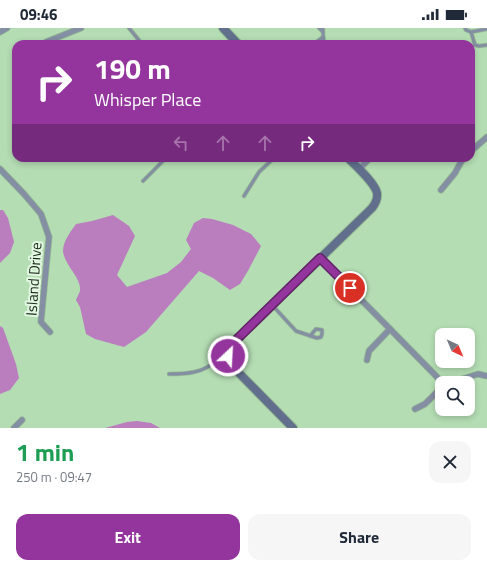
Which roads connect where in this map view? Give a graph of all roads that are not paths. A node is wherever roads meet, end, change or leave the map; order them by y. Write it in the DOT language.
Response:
graph roads {
  1 [pos="7,28"];
  2 [pos="81,28"];
  3 [pos="129,28"];
  4 [pos="223,28"];
  5 [pos="319,28"];
  6 [pos="323,28"];
  7 [pos="465,28"];
  8 [pos="487,29"];
  9 [pos="0,32"];
  10 [pos="323,32"];
  11 [pos="471,32"];
  12 [pos="323,37"];
  13 [pos="51,40"];
  14 [pos="139,40"];
  15 [pos="234,40"];
  16 [pos="319,40"];
  17 [pos="324,40"];
  18 [pos="473,40"];
  19 [pos="475,45"];
  20 [pos="487,45"];
  21 [pos="487,137"];
  22 [pos="475,148"];
  23 [pos="162,162"];
  24 [pos="270,162"];
  25 [pos="352,162"];
  26 [pos="366,162"];
  27 [pos="461,162"];
  28 [pos="0,169"];
  29 [pos="358,169"];
  30 [pos="143,181"];
  31 [pos="441,190"];
  32 [pos="244,196"];
  33 [pos="320,258"];
  34 [pos="271,305"];
  35 [pos="390,329"];
  36 [pos="50,332"];
  37 [pos="310,336"];
  38 [pos="229,352"];
  39 [pos="367,360"];
  40 [pos="169,374"];
  41 [pos="436,376"];
  42 [pos="472,376"];
  43 [pos="487,376"];
  44 [pos="435,394"];
  45 [pos="415,409"];
  46 [pos="22,420"];
  47 [pos="14,428"];
  48 [pos="293,428"];
  1 -- 9 [label="street"];
  2 -- 13 [label="street"];
  3 -- 14 [label="lane"];
  4 -- 15 [label="street"];
  5 -- 10 [label="lane"];
  6 -- 10 [label="lane"];
  7 -- 11 [label="lane"];
  8 -- 11 [label="lane"];
  10 -- 12 [label="lane"];
  11 -- 18 [label="lane"];
  12 -- 16 [label="lane"];
  12 -- 17 [label="lane"];
  19 -- 20 [label="lane"];
  21 -- 22 [label="street"];
  23 -- 30 [label="lane"];
  24 -- 32 [label="lane"];
  25 -- 29 [label="street"];
  26 -- 29 [label="street"];
  27 -- 31 [label="street"];
  28 -- 36 [label="street, Island Drive"];
  29 -- 33 [label="street"];
  33 -- 34 [label="street"];
  33 -- 35 [label="street"];
  34 -- 37 [label="lane"];
  34 -- 38 [label="street"];
  35 -- 39 [label="street"];
  35 -- 41 [label="street"];
  38 -- 40 [label="lane"];
  38 -- 48 [label="street"];
  42 -- 43 [label="street"];
  44 -- 45 [label="street"];
  46 -- 47 [label="street"];
}
